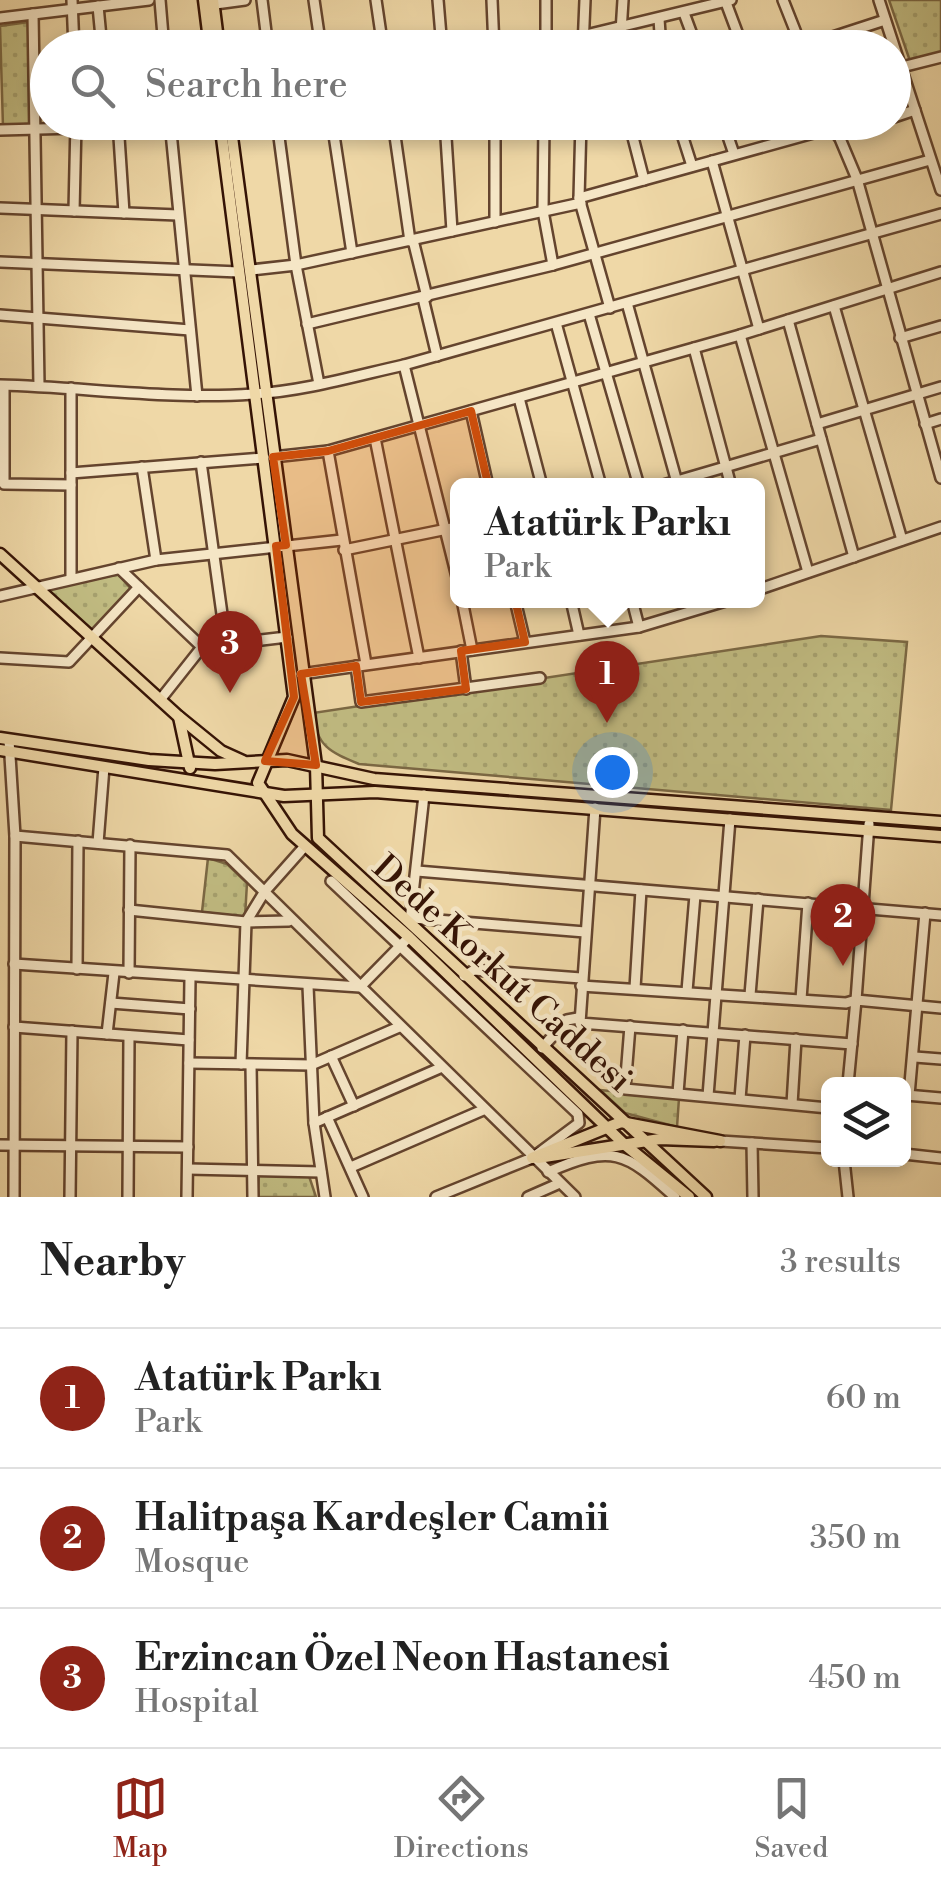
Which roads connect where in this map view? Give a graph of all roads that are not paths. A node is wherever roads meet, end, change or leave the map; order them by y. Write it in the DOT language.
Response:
graph roads {
  1 [pos="149,0"];
  2 [pos="160,0"];
  3 [pos="245,0"];
  4 [pos="262,0"];
  5 [pos="314,0"];
  6 [pos="376,0"];
  7 [pos="438,0"];
  8 [pos="492,0"];
  9 [pos="546,0"];
  10 [pos="585,0"];
  11 [pos="623,0"];
  12 [pos="673,0"];
  13 [pos="783,0"];
  14 [pos="878,0"];
  15 [pos="727,1"];
  16 [pos="209,3"];
  17 [pos="72,5"];
  18 [pos="98,6"];
  19 [pos="684,13"];
  20 [pos="32,14"];
  21 [pos="673,16"];
  22 [pos="0,18"];
  23 [pos="659,19"];
  24 [pos="886,20"];
  25 [pos="33,30"];
  26 [pos="73,30"];
  27 [pos="100,30"];
  28 [pos="162,30"];
  29 [pos="210,30"];
  30 [pos="215,30"];
  31 [pos="266,30"];
  32 [pos="318,30"];
  33 [pos="380,30"];
  34 [pos="440,30"];
  35 [pos="493,30"];
  36 [pos="546,30"];
  37 [pos="584,30"];
  38 [pos="621,30"];
  39 [pos="660,30"];
  40 [pos="690,30"];
  41 [pos="737,30"];
  42 [pos="795,30"];
  43 [pos="855,30"];
  44 [pos="888,30"];
  45 [pos="941,57"];
  46 [pos="911,65"];
  47 [pos="911,100"];
  48 [pos="915,110"];
  49 [pos="911,111"];
  50 [pos="30,129"];
  51 [pos="0,130"];
  52 [pos="38,140"];
  53 [pos="76,140"];
  54 [pos="119,140"];
  55 [pos="172,140"];
  56 [pos="223,140"];
  57 [pos="232,140"];
  58 [pos="280,140"];
  59 [pos="335,140"];
  60 [pos="396,140"];
  61 [pos="446,140"];
  62 [pos="495,140"];
  63 [pos="544,140"];
  64 [pos="581,140"];
  65 [pos="634,140"];
  66 [pos="684,140"];
  67 [pos="729,140"];
  68 [pos="784,140"];
  69 [pos="840,140"];
  70 [pos="780,141"];
  71 [pos="734,154"];
  72 [pos="930,160"];
  73 [pos="712,161"];
  74 [pos="692,166"];
  75 [pos="857,179"];
  76 [pos="644,180"];
  77 [pos="941,190"];
  78 [pos="580,200"];
  79 [pos="0,208"];
  80 [pos="38,210"];
  81 [pos="74,211"];
  82 [pos="543,211"];
  83 [pos="124,213"];
  84 [pos="728,214"];
  85 [pos="941,214"];
  86 [pos="178,215"];
  87 [pos="495,222"];
  88 [pos="452,231"];
  89 [pos="870,234"];
  90 [pos="412,240"];
  91 [pos="594,252"];
  92 [pos="352,253"];
  93 [pos="0,262"];
  94 [pos="38,264"];
  95 [pos="296,265"];
  96 [pos="552,265"];
  97 [pos="184,270"];
  98 [pos="744,270"];
  99 [pos="245,271"];
  100 [pos="941,272"];
  101 [pos="886,291"];
  102 [pos="425,298"];
  103 [pos="628,304"];
  104 [pos="834,306"];
  105 [pos="610,308"];
  106 [pos="589,314"];
  107 [pos="0,315"];
  108 [pos="39,319"];
  109 [pos="788,320"];
  110 [pos="556,323"];
  111 [pos="307,324"];
  112 [pos="941,326"];
  113 [pos="759,329"];
  114 [pos="190,330"];
  115 [pos="740,335"];
  116 [pos="900,338"];
  117 [pos="694,348"];
  118 [pos="437,356"];
  119 [pos="646,362"];
  120 [pos="404,365"];
  121 [pos="607,373"];
  122 [pos="319,384"];
  123 [pos="571,384"];
  124 [pos="2,386"];
  125 [pos="39,386"];
  126 [pos="70,388"];
  127 [pos="941,388"];
  128 [pos="260,393"];
  129 [pos="917,395"];
  130 [pos="197,396"];
  131 [pos="520,398"];
  132 [pos="863,409"];
  133 [pos="471,412"];
  134 [pos="941,419"];
  135 [pos="817,424"];
  136 [pos="925,424"];
  137 [pos="422,425"];
  138 [pos="2,433"];
  139 [pos="375,438"];
  140 [pos="821,438"];
  141 [pos="328,452"];
  142 [pos="772,452"];
  143 [pos="268,457"];
  144 [pos="202,462"];
  145 [pos="726,466"];
  146 [pos="142,467"];
  147 [pos="71,473"];
  148 [pos="940,473"];
  149 [pos="486,478"];
  150 [pos="540,478"];
  151 [pos="599,478"];
  152 [pos="637,478"];
  153 [pos="677,478"];
  154 [pos="692,478"];
  155 [pos="730,478"];
  156 [pos="2,481"];
  157 [pos="71,485"];
  158 [pos="450,521"];
  159 [pos="941,526"];
  160 [pos="450,528"];
  161 [pos="396,540"];
  162 [pos="902,540"];
  163 [pos="343,545"];
  164 [pos="281,546"];
  165 [pos="214,553"];
  166 [pos="0,554"];
  167 [pos="854,556"];
  168 [pos="156,560"];
  169 [pos="119,568"];
  170 [pos="808,572"];
  171 [pos="71,578"];
  172 [pos="34,587"];
  173 [pos="139,587"];
  174 [pos="765,588"];
  175 [pos="0,596"];
  176 [pos="463,608"];
  177 [pos="518,608"];
  178 [pos="573,608"];
  179 [pos="634,608"];
  180 [pos="702,608"];
  181 [pos="639,627"];
  182 [pos="580,635"];
  183 [pos="287,637"];
  184 [pos="90,638"];
  185 [pos="525,642"];
  186 [pos="226,644"];
  187 [pos="202,647"];
  188 [pos="467,650"];
  189 [pos="0,658"];
  190 [pos="419,658"];
  191 [pos="361,665"];
  192 [pos="301,674"];
  193 [pos="540,678"];
  194 [pos="466,689"];
  195 [pos="160,700"];
  196 [pos="178,716"];
  197 [pos="5,739"];
  198 [pos="5,752"];
  199 [pos="266,761"];
  200 [pos="244,762"];
  201 [pos="188,763"];
  202 [pos="316,766"];
  203 [pos="104,767"];
  204 [pos="194,780"];
  205 [pos="261,791"];
  206 [pos="424,795"];
  207 [pos="316,797"];
  208 [pos="595,808"];
  209 [pos="870,817"];
  210 [pos="730,819"];
  211 [pos="941,822"];
  212 [pos="0,830"];
  213 [pos="869,830"];
  214 [pos="15,833"];
  215 [pos="941,836"];
  216 [pos="78,841"];
  217 [pos="98,843"];
  218 [pos="130,846"];
  219 [pos="305,846"];
  220 [pos="417,871"];
  221 [pos="331,880"];
  222 [pos="589,886"];
  223 [pos="641,890"];
  224 [pos="265,891"];
  225 [pos="695,894"];
  226 [pos="725,897"];
  227 [pos="758,899"];
  228 [pos="808,903"];
  229 [pos="864,908"];
  230 [pos="130,910"];
  231 [pos="925,913"];
  232 [pos="941,915"];
  233 [pos="410,920"];
  234 [pos="289,921"];
  235 [pos="246,922"];
  236 [pos="585,932"];
  237 [pos="404,941"];
  238 [pos="14,966"];
  239 [pos="0,967"];
  240 [pos="76,969"];
  241 [pos="114,972"];
  242 [pos="129,973"];
  243 [pos="464,976"];
  244 [pos="190,978"];
  245 [pos="244,982"];
  246 [pos="581,982"];
  247 [pos="308,986"];
  248 [pos="360,986"];
  249 [pos="635,988"];
  250 [pos="687,991"];
  251 [pos="718,992"];
  252 [pos="750,995"];
  253 [pos="801,999"];
  254 [pos="856,1000"];
  255 [pos="111,1003"];
  256 [pos="918,1006"];
  257 [pos="941,1008"];
  258 [pos="190,1009"];
  259 [pos="578,1018"];
  260 [pos="399,1026"];
  261 [pos="630,1026"];
  262 [pos="14,1027"];
  263 [pos="683,1030"];
  264 [pos="72,1031"];
  265 [pos="715,1032"];
  266 [pos="106,1034"];
  267 [pos="745,1035"];
  268 [pos="129,1036"];
  269 [pos="796,1039"];
  270 [pos="189,1040"];
  271 [pos="852,1044"];
  272 [pos="542,1048"];
  273 [pos="332,1056"];
  274 [pos="914,1057"];
  275 [pos="941,1060"];
  276 [pos="189,1063"];
  277 [pos="246,1064"];
  278 [pos="311,1065"];
  279 [pos="440,1068"];
  280 [pos="849,1077"];
  281 [pos="910,1077"];
  282 [pos="678,1093"];
  283 [pos="911,1095"];
  284 [pos="708,1096"];
  285 [pos="0,1097"];
  286 [pos="14,1097"];
  287 [pos="941,1098"];
  288 [pos="740,1099"];
  289 [pos="792,1104"];
  290 [pos="354,1106"];
  291 [pos="821,1107"];
  292 [pos="483,1110"];
  293 [pos="327,1117"];
  294 [pos="314,1123"];
  295 [pos="631,1124"];
  296 [pos="604,1125"];
  297 [pos="674,1139"];
  298 [pos="648,1140"];
  299 [pos="720,1140"];
  300 [pos="752,1143"];
  301 [pos="624,1144"];
  302 [pos="0,1145"];
  303 [pos="14,1145"];
  304 [pos="72,1145"];
  305 [pos="188,1147"];
  306 [pos="128,1148"];
  307 [pos="821,1148"];
  308 [pos="911,1155"];
  309 [pos="664,1157"];
  310 [pos="532,1158"];
  311 [pos="941,1158"];
  312 [pos="351,1167"];
  313 [pos="845,1167"];
  314 [pos="188,1169"];
  315 [pos="253,1172"];
  316 [pos="321,1172"];
  317 [pos="548,1172"];
  318 [pos="560,1184"];
  319 [pos="14,1197"];
  320 [pos="70,1197"];
  321 [pos="128,1197"];
  322 [pos="186,1197"];
  323 [pos="253,1197"];
  324 [pos="326,1197"];
  325 [pos="363,1197"];
  326 [pos="436,1197"];
  327 [pos="528,1197"];
  328 [pos="575,1197"];
  329 [pos="675,1197"];
  330 [pos="689,1197"];
  331 [pos="706,1197"];
  332 [pos="753,1197"];
  333 [pos="848,1197"];
  1 -- 18 [label="street"];
  2 -- 28 [label="street"];
  3 -- 16 [label="street"];
  4 -- 31 [label="street"];
  5 -- 32 [label="street"];
  6 -- 33 [label="street"];
  7 -- 34 [label="street"];
  8 -- 35 [label="street"];
  9 -- 36 [label="street"];
  10 -- 37 [label="street"];
  11 -- 38 [label="street"];
  12 -- 21 [label="street"];
  13 -- 42 [label="street"];
  14 -- 24 [label="street"];
  15 -- 19 [label="street"];
  15 -- 41 [label="street"];
  16 -- 29 [label="main road"];
  16 -- 30 [label="main road"];
  17 -- 18 [label="street"];
  17 -- 20 [label="street"];
  17 -- 26 [label="street"];
  18 -- 27 [label="street"];
  19 -- 21 [label="street"];
  19 -- 40 [label="street"];
  20 -- 22 [label="street"];
  20 -- 25 [label="street"];
  21 -- 23 [label="street"];
  23 -- 38 [label="street"];
  23 -- 39 [label="street"];
  24 -- 43 [label="street"];
  24 -- 44 [label="street"];
  45 -- 46 [label="street"];
  47 -- 48 [label="street"];
  48 -- 49 [label="street"];
  48 -- 72 [label="street"];
  50 -- 51 [label="street"];
  52 -- 80 [label="street"];
  53 -- 81 [label="street"];
  54 -- 83 [label="street"];
  55 -- 86 [label="street"];
  56 -- 99 [label="main road"];
  57 -- 99 [label="main road"];
  58 -- 95 [label="street"];
  59 -- 92 [label="street"];
  60 -- 90 [label="street"];
  61 -- 88 [label="street"];
  62 -- 87 [label="street"];
  63 -- 82 [label="street"];
  64 -- 78 [label="street"];
  65 -- 76 [label="street"];
  66 -- 74 [label="street"];
  67 -- 71 [label="street"];
  68 -- 70 [label="street"];
  69 -- 75 [label="street"];
  70 -- 71 [label="street"];
  71 -- 73 [label="street"];
  72 -- 75 [label="street"];
  72 -- 77 [label="street"];
  73 -- 74 [label="street"];
  73 -- 84 [label="street"];
  74 -- 76 [label="street"];
  75 -- 84 [label="street"];
  75 -- 89 [label="street"];
  76 -- 78 [label="street"];
  78 -- 82 [label="street"];
  78 -- 91 [label="street"];
  79 -- 80 [label="street"];
  80 -- 81 [label="street"];
  80 -- 94 [label="street"];
  81 -- 83 [label="street"];
  82 -- 87 [label="street"];
  82 -- 96 [label="street"];
  83 -- 86 [label="street"];
  84 -- 91 [label="street"];
  84 -- 98 [label="street"];
  85 -- 89 [label="street"];
  86 -- 97 [label="street"];
  87 -- 88 [label="street"];
  88 -- 90 [label="street"];
  89 -- 98 [label="street"];
  89 -- 101 [label="street"];
  90 -- 92 [label="street"];
  90 -- 102 [label="street"];
  91 -- 96 [label="street"];
  91 -- 105 [label="street"];
  92 -- 95 [label="street"];
  93 -- 94 [label="street"];
  94 -- 97 [label="street"];
  94 -- 108 [label="street"];
  95 -- 99 [label="street"];
  95 -- 111 [label="street"];
  96 -- 102 [label="street"];
  97 -- 99 [label="street"];
  97 -- 114 [label="street"];
  98 -- 103 [label="street"];
  98 -- 113 [label="street"];
  99 -- 128 [label="main road"];
  100 -- 101 [label="street"];
  101 -- 104 [label="street"];
  101 -- 116 [label="street"];
  102 -- 111 [label="street"];
  102 -- 118 [label="street"];
  103 -- 105 [label="street"];
  103 -- 119 [label="street"];
  104 -- 109 [label="street"];
  104 -- 132 [label="street"];
  105 -- 106 [label="street"];
  106 -- 110 [label="street"];
  106 -- 121 [label="street"];
  107 -- 108 [label="street"];
  108 -- 114 [label="street"];
  108 -- 125 [label="street"];
  109 -- 113 [label="street"];
  109 -- 135 [label="street"];
  110 -- 118 [label="street"];
  110 -- 123 [label="street"];
  111 -- 122 [label="street"];
  112 -- 116 [label="street"];
  113 -- 115 [label="street"];
  114 -- 130 [label="street"];
  115 -- 117 [label="street"];
  115 -- 142 [label="street"];
  116 -- 129 [label="street"];
  117 -- 119 [label="street"];
  117 -- 145 [label="street"];
  118 -- 120 [label="street"];
  119 -- 121 [label="street"];
  119 -- 153 [label="street"];
  120 -- 122 [label="street"];
  120 -- 137 [label="street"];
  121 -- 123 [label="street"];
  121 -- 152 [label="street"];
  122 -- 128 [label="street"];
  123 -- 131 [label="street"];
  123 -- 151 [label="street"];
  124 -- 125 [label="street"];
  124 -- 138 [label="street"];
  125 -- 126 [label="street"];
  126 -- 130 [label="street"];
  126 -- 147 [label="street"];
  127 -- 129 [label="street"];
  128 -- 130 [label="street"];
  128 -- 143 [label="main road"];
  129 -- 132 [label="street"];
  129 -- 136 [label="street"];
  131 -- 133 [label="street"];
  131 -- 150 [label="street"];
  132 -- 135 [label="street"];
  132 -- 162 [label="street"];
  133 -- 137 [label="street"];
  133 -- 149 [label="street"];
  134 -- 136 [label="street"];
  135 -- 140 [label="street"];
  136 -- 148 [label="street"];
  137 -- 139 [label="street"];
  137 -- 158 [label="street"];
  138 -- 156 [label="street"];
  139 -- 141 [label="street"];
  139 -- 161 [label="street"];
  140 -- 142 [label="street"];
  140 -- 167 [label="street"];
  141 -- 143 [label="street"];
  141 -- 163 [label="street"];
  142 -- 145 [label="street"];
  142 -- 170 [label="street"];
  143 -- 144 [label="street"];
  143 -- 164 [label="main road"];
  144 -- 146 [label="street"];
  144 -- 165 [label="street"];
  145 -- 154 [label="street"];
  145 -- 155 [label="street"];
  146 -- 147 [label="street"];
  146 -- 168 [label="street"];
  147 -- 157 [label="street"];
  156 -- 157 [label="street"];
  157 -- 171 [label="street"];
  159 -- 162 [label="street"];
  160 -- 161 [label="street"];
  161 -- 163 [label="street"];
  161 -- 190 [label="street"];
  162 -- 167 [label="street"];
  163 -- 164 [label="street"];
  163 -- 191 [label="street"];
  164 -- 165 [label="street"];
  164 -- 183 [label="main road"];
  164 -- 192 [label="main road, Dede Korkut Caddesi"];
  165 -- 168 [label="street"];
  165 -- 186 [label="street"];
  166 -- 172 [label="main road"];
  167 -- 170 [label="street"];
  168 -- 169 [label="street"];
  169 -- 171 [label="street"];
  169 -- 173 [label="street"];
  170 -- 174 [label="street"];
  171 -- 172 [label="street"];
  172 -- 175 [label="street"];
  172 -- 184 [label="main road"];
  173 -- 184 [label="street"];
  173 -- 187 [label="street"];
  176 -- 188 [label="street"];
  177 -- 185 [label="street"];
  178 -- 182 [label="street"];
  179 -- 181 [label="street"];
  180 -- 181 [label="street"];
  181 -- 182 [label="street"];
  182 -- 185 [label="street"];
  183 -- 186 [label="street"];
  183 -- 199 [label="main road"];
  184 -- 189 [label="street"];
  184 -- 195 [label="main road"];
  185 -- 188 [label="street"];
  186 -- 187 [label="street"];
  187 -- 195 [label="street"];
  188 -- 190 [label="street"];
  188 -- 194 [label="street"];
  190 -- 191 [label="street"];
  191 -- 192 [label="street"];
  191 -- 194 [label="street"];
  192 -- 202 [label="main road, Dede Korkut Caddesi"];
  193 -- 194 [label="street"];
  195 -- 196 [label="main road"];
  196 -- 200 [label="main road"];
  196 -- 201 [label="main road"];
  197 -- 198 [label="street"];
  197 -- 201 [label="main road"];
  198 -- 203 [label="main road"];
  198 -- 214 [label="street"];
  199 -- 200 [label="main road"];
  199 -- 202 [label="main road"];
  199 -- 205 [label="main road"];
  200 -- 201 [label="main road"];
  201 -- 204 [label="main road"];
  202 -- 207 [label="main road, Dede Korkut Caddesi"];
  202 -- 209 [label="main road"];
  203 -- 204 [label="main road"];
  203 -- 217 [label="street"];
  204 -- 205 [label="main road"];
  205 -- 207 [label="main road"];
  205 -- 219 [label="main road, Dede Korkut Caddesi"];
  206 -- 207 [label="main road"];
  206 -- 208 [label="main road"];
  206 -- 220 [label="street"];
  207 -- 233 [label="main road, Dede Korkut Caddesi"];
  208 -- 210 [label="main road"];
  208 -- 222 [label="street"];
  209 -- 211 [label="main road"];
  209 -- 213 [label="street"];
  210 -- 213 [label="main road"];
  210 -- 226 [label="street"];
  212 -- 214 [label="street"];
  213 -- 215 [label="main road"];
  213 -- 229 [label="street"];
  214 -- 216 [label="street"];
  214 -- 238 [label="street"];
  216 -- 217 [label="street"];
  216 -- 240 [label="street"];
  217 -- 218 [label="street"];
  218 -- 224 [label="street"];
  218 -- 230 [label="street"];
  219 -- 224 [label="street"];
  219 -- 237 [label="main road, Dede Korkut Caddesi"];
  220 -- 222 [label="street"];
  220 -- 233 [label="street"];
  221 -- 237 [label="street"];
  222 -- 223 [label="street"];
  222 -- 236 [label="street"];
  223 -- 225 [label="street"];
  223 -- 249 [label="street"];
  224 -- 234 [label="street"];
  224 -- 235 [label="street"];
  225 -- 226 [label="street"];
  225 -- 250 [label="street"];
  226 -- 227 [label="street"];
  226 -- 251 [label="street"];
  227 -- 228 [label="street"];
  227 -- 252 [label="street"];
  228 -- 229 [label="street"];
  228 -- 253 [label="street"];
  229 -- 231 [label="street"];
  229 -- 254 [label="street"];
  230 -- 235 [label="street"];
  230 -- 242 [label="street"];
  231 -- 232 [label="street"];
  231 -- 256 [label="street"];
  233 -- 236 [label="street"];
  233 -- 243 [label="main road, Dede Korkut Caddesi"];
  234 -- 235 [label="street"];
  234 -- 248 [label="street"];
  235 -- 245 [label="street"];
  236 -- 246 [label="street"];
  237 -- 248 [label="street"];
  237 -- 296 [label="main road, Dede Korkut Caddesi"];
  237 -- 310 [label="street"];
  238 -- 239 [label="street"];
  238 -- 240 [label="street"];
  238 -- 262 [label="street"];
  240 -- 241 [label="street"];
  241 -- 242 [label="street"];
  241 -- 255 [label="street"];
  242 -- 244 [label="street"];
  243 -- 246 [label="street"];
  243 -- 272 [label="main road, Dede Korkut Caddesi"];
  244 -- 245 [label="street"];
  244 -- 258 [label="street"];
  245 -- 247 [label="street"];
  245 -- 277 [label="street"];
  246 -- 249 [label="street"];
  246 -- 259 [label="street"];
  247 -- 248 [label="street"];
  247 -- 278 [label="street"];
  248 -- 260 [label="street"];
  249 -- 250 [label="street"];
  250 -- 251 [label="street"];
  251 -- 252 [label="street"];
  251 -- 265 [label="street"];
  252 -- 253 [label="street"];
  253 -- 254 [label="street"];
  254 -- 256 [label="street"];
  254 -- 271 [label="street"];
  255 -- 258 [label="street"];
  255 -- 266 [label="street"];
  256 -- 257 [label="street"];
  256 -- 274 [label="street"];
  258 -- 270 [label="street"];
  259 -- 261 [label="street"];
  259 -- 272 [label="street"];
  260 -- 273 [label="street"];
  260 -- 279 [label="street"];
  261 -- 263 [label="street"];
  261 -- 282 [label="street"];
  262 -- 264 [label="street"];
  262 -- 286 [label="street"];
  263 -- 265 [label="street"];
  263 -- 282 [label="street"];
  264 -- 266 [label="street"];
  264 -- 304 [label="street"];
  265 -- 267 [label="street"];
  265 -- 284 [label="street"];
  266 -- 268 [label="street"];
  267 -- 269 [label="street"];
  267 -- 288 [label="street"];
  268 -- 270 [label="street"];
  268 -- 306 [label="street"];
  269 -- 271 [label="street"];
  269 -- 289 [label="street"];
  270 -- 276 [label="street"];
  271 -- 280 [label="street"];
  272 -- 295 [label="main road, Dede Korkut Caddesi"];
  273 -- 278 [label="street"];
  273 -- 290 [label="street"];
  274 -- 275 [label="street"];
  274 -- 281 [label="street"];
  276 -- 277 [label="street"];
  276 -- 305 [label="street"];
  277 -- 278 [label="street"];
  277 -- 315 [label="street"];
  278 -- 294 [label="street"];
  279 -- 290 [label="street"];
  279 -- 292 [label="street"];
  282 -- 284 [label="street"];
  283 -- 287 [label="street"];
  284 -- 288 [label="street"];
  285 -- 286 [label="street"];
  286 -- 303 [label="street"];
  288 -- 289 [label="street"];
  289 -- 291 [label="street"];
  290 -- 293 [label="street"];
  292 -- 310 [label="street"];
  292 -- 312 [label="street"];
  293 -- 294 [label="street"];
  293 -- 312 [label="street"];
  294 -- 316 [label="street"];
  295 -- 296 [label="main road"];
  295 -- 298 [label="main road, Dede Korkut Caddesi"];
  295 -- 299 [label="main road"];
  296 -- 301 [label="main road, Dede Korkut Caddesi"];
  296 -- 310 [label="main road"];
  297 -- 298 [label="main road"];
  297 -- 299 [label="main road"];
  297 -- 309 [label="main road"];
  298 -- 301 [label="main road"];
  298 -- 309 [label="main road, Dede Korkut Caddesi"];
  299 -- 300 [label="street"];
  300 -- 307 [label="street"];
  300 -- 332 [label="street"];
  301 -- 310 [label="main road"];
  301 -- 330 [label="main road, Dede Korkut Caddesi"];
  302 -- 303 [label="street"];
  303 -- 304 [label="street"];
  303 -- 319 [label="street"];
  304 -- 306 [label="street"];
  304 -- 320 [label="street"];
  305 -- 306 [label="street"];
  305 -- 314 [label="street"];
  306 -- 321 [label="street"];
  308 -- 311 [label="street"];
  309 -- 331 [label="main road, Dede Korkut Caddesi"];
  310 -- 317 [label="street"];
  310 -- 326 [label="street"];
  312 -- 325 [label="street"];
  313 -- 333 [label="street"];
  314 -- 315 [label="street"];
  314 -- 322 [label="street"];
  315 -- 316 [label="street"];
  315 -- 323 [label="street"];
  316 -- 324 [label="street"];
  317 -- 318 [label="street"];
  317 -- 329 [label="street"];
  318 -- 327 [label="street"];
  318 -- 328 [label="street"];
}
